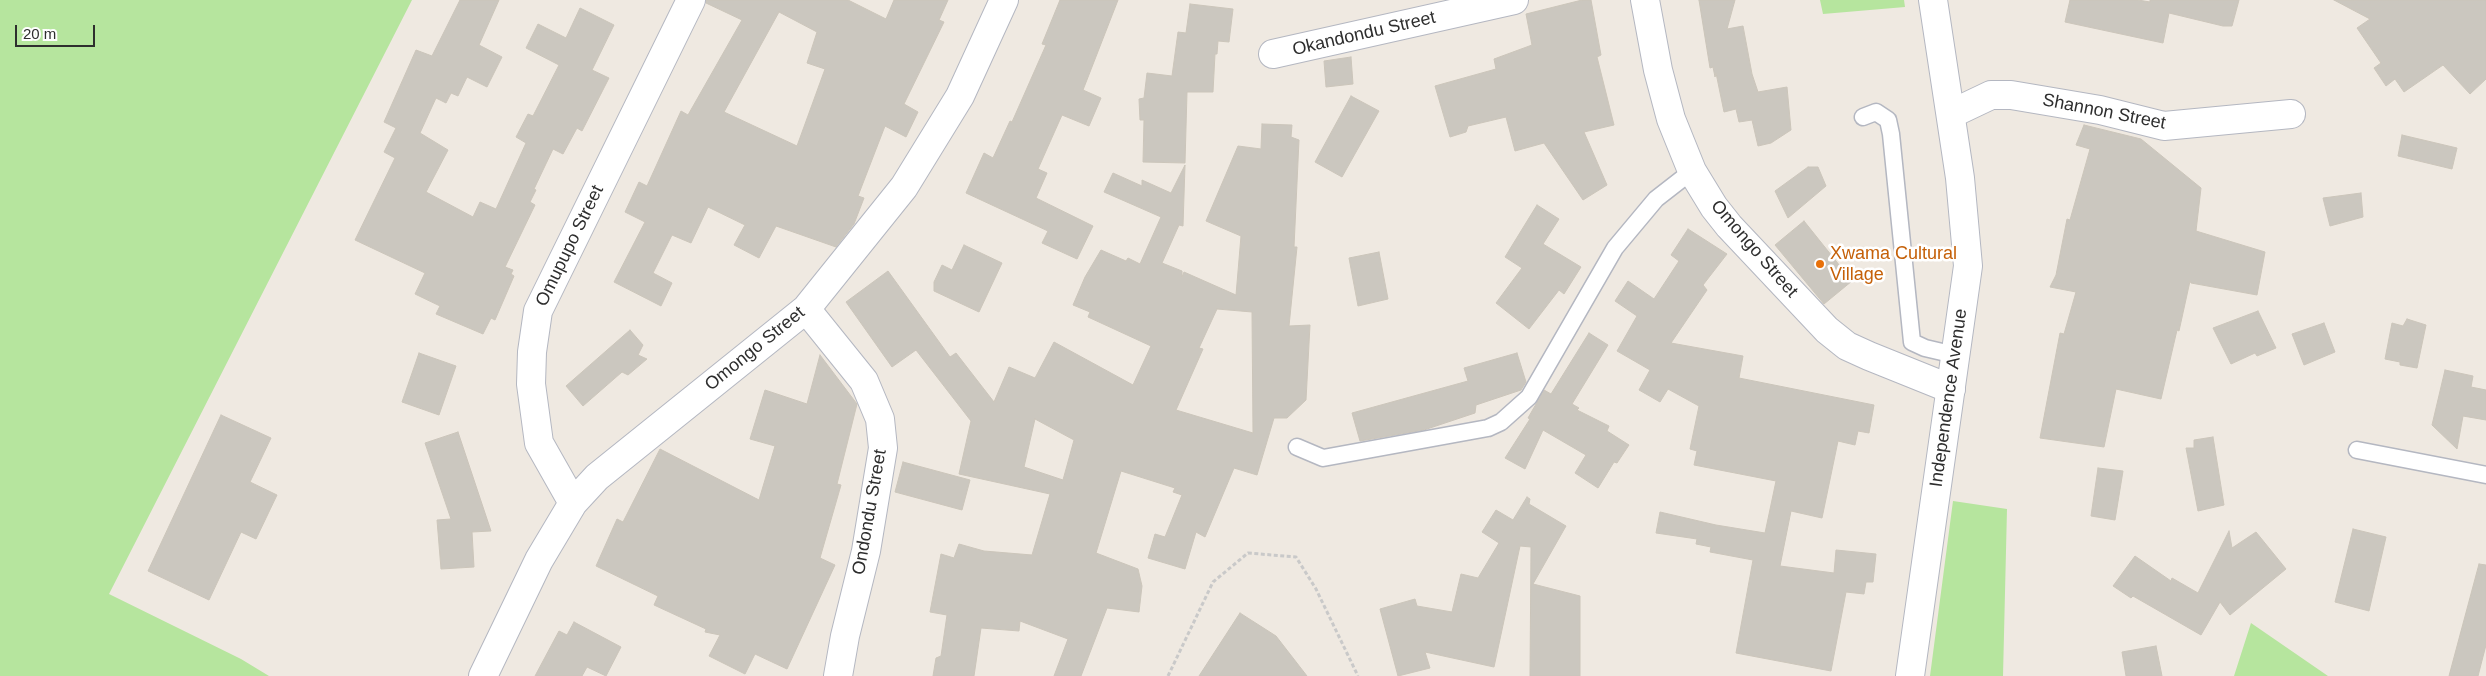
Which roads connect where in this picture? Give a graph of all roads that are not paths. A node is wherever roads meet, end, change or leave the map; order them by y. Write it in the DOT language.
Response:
graph roads {
  1 [pos="691,0"];
  2 [pos="1004,0"];
  3 [pos="1514,0"];
  4 [pos="1645,0"];
  5 [pos="1933,0"];
  6 [pos="1273,54"];
  7 [pos="1950,114"];
  8 [pos="2291,114"];
  9 [pos="1864,117"];
  10 [pos="1692,171"];
  11 [pos="806,309"];
  12 [pos="1955,355"];
  13 [pos="1951,389"];
  14 [pos="1297,447"];
  15 [pos="2357,450"];
  16 [pos="2486,475"];
  17 [pos="573,504"];
  18 [pos="483,676"];
  19 [pos="838,676"];
  20 [pos="1910,676"];
  1 -- 17 [label="street, Omupupo Street"];
  2 -- 11 [label="street, Omongo Street"];
  3 -- 6 [label="street, Okandondu Street"];
  4 -- 10 [label="street, Omongo Street"];
  5 -- 7 [label="street, Independence Avenue"];
  7 -- 8 [label="street, Shannon Street"];
  7 -- 12 [label="street, Independence Avenue"];
  9 -- 12 [label="lane"];
  10 -- 13 [label="street, Omongo Street"];
  10 -- 14 [label="lane"];
  11 -- 17 [label="street, Omongo Street"];
  11 -- 19 [label="street, Ondondu Street"];
  12 -- 13 [label="street, Independence Avenue"];
  13 -- 20 [label="street, Independence Avenue"];
  15 -- 16 [label="lane"];
  17 -- 18 [label="street, Omongo Street"];
}
